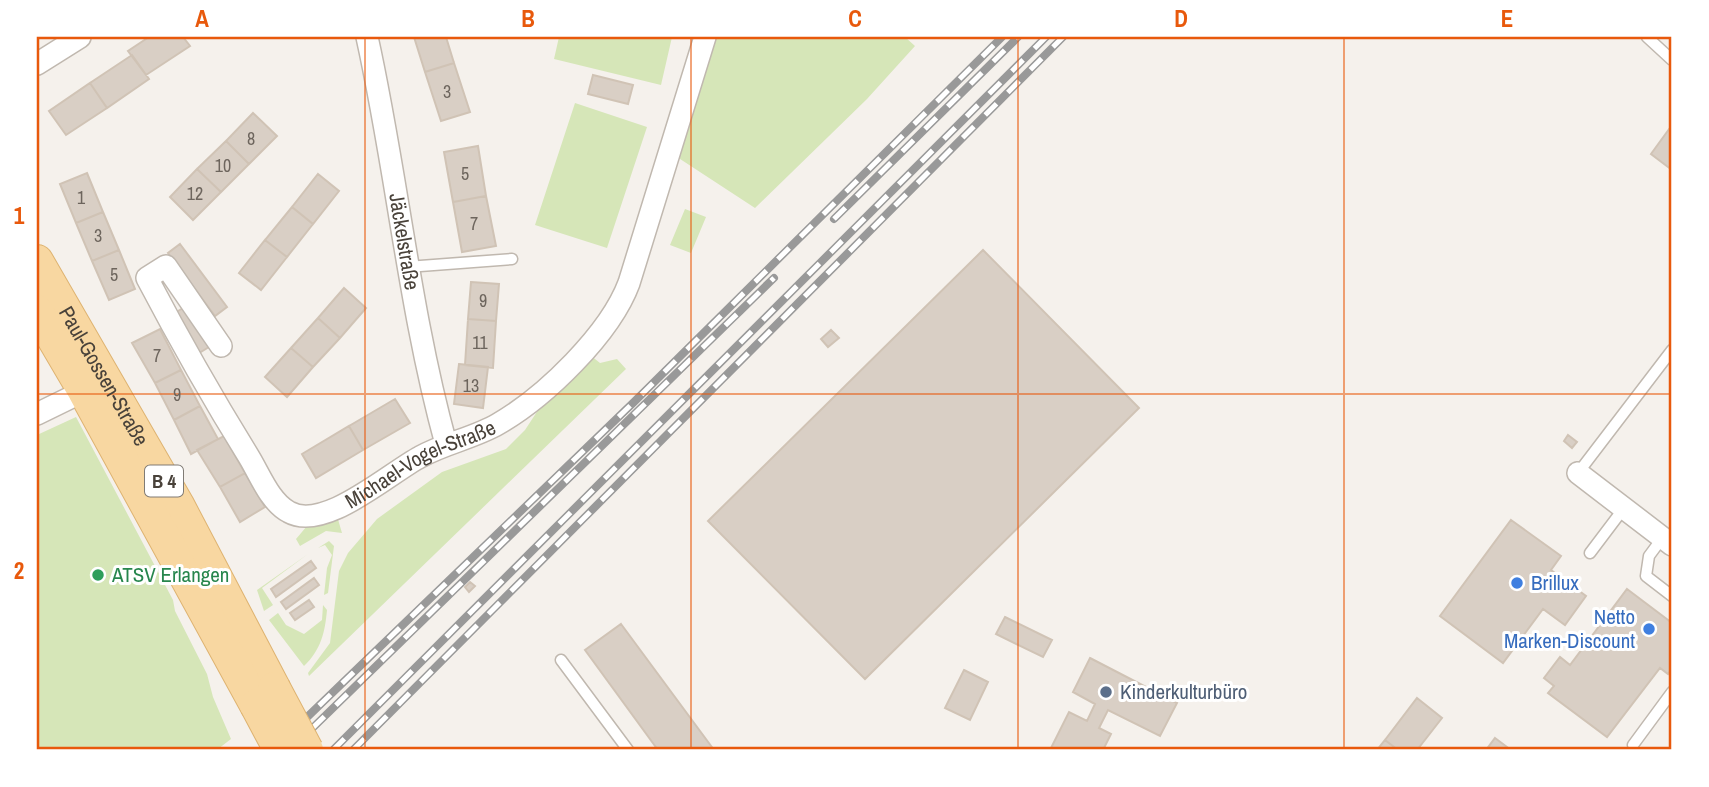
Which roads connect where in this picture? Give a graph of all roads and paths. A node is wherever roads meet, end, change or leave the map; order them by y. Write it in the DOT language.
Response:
graph roads {
  1 [pos="80,37"];
  2 [pos="368,37"];
  3 [pos="705,37"];
  4 [pos="1647,37"];
  5 [pos="1672,60"];
  6 [pos="37,64"];
  7 [pos="512,259"];
  8 [pos="37,261"];
  9 [pos="407,267"];
  10 [pos="37,312"];
  11 [pos="221,346"];
  12 [pos="1672,350"];
  13 [pos="84,391"];
  14 [pos="37,414"];
  15 [pos="446,444"];
  16 [pos="1578,473"];
  17 [pos="1624,508"];
  18 [pos="1667,541"];
  19 [pos="1590,553"];
  20 [pos="1672,596"];
  21 [pos="561,660"];
  22 [pos="1672,692"];
  23 [pos="265,696"];
  24 [pos="1633,745"];
  25 [pos="280,750"];
  26 [pos="307,750"];
  27 [pos="628,750"];
  1 -- 6 [label="street"];
  2 -- 9 [label="street, Jäckelstraße"];
  3 -- 15 [label="street, Michael-Vogel-Straße"];
  4 -- 5 [label="lane"];
  7 -- 9 [label="lane"];
  8 -- 23 [label="main road, Paul-Gossen-Straße / B 4"];
  9 -- 15 [label="street, Jäckelstraße"];
  10 -- 13 [label="main road, Paul-Gossen-Straße / B 4"];
  11 -- 15 [label="street, Michael-Vogel-Straße"];
  12 -- 16 [label="lane"];
  13 -- 14 [label="street"];
  13 -- 23 [label="main road, Paul-Gossen-Straße / B 4"];
  16 -- 17 [label="street"];
  17 -- 18 [label="street"];
  17 -- 19 [label="lane"];
  18 -- 20 [label="lane"];
  21 -- 27 [label="lane"];
  22 -- 24 [label="lane"];
  23 -- 25 [label="main road, Paul-Gossen-Straße / B 4, bridge"];
  23 -- 26 [label="main road, Paul-Gossen-Straße / B 4, bridge"];
}
